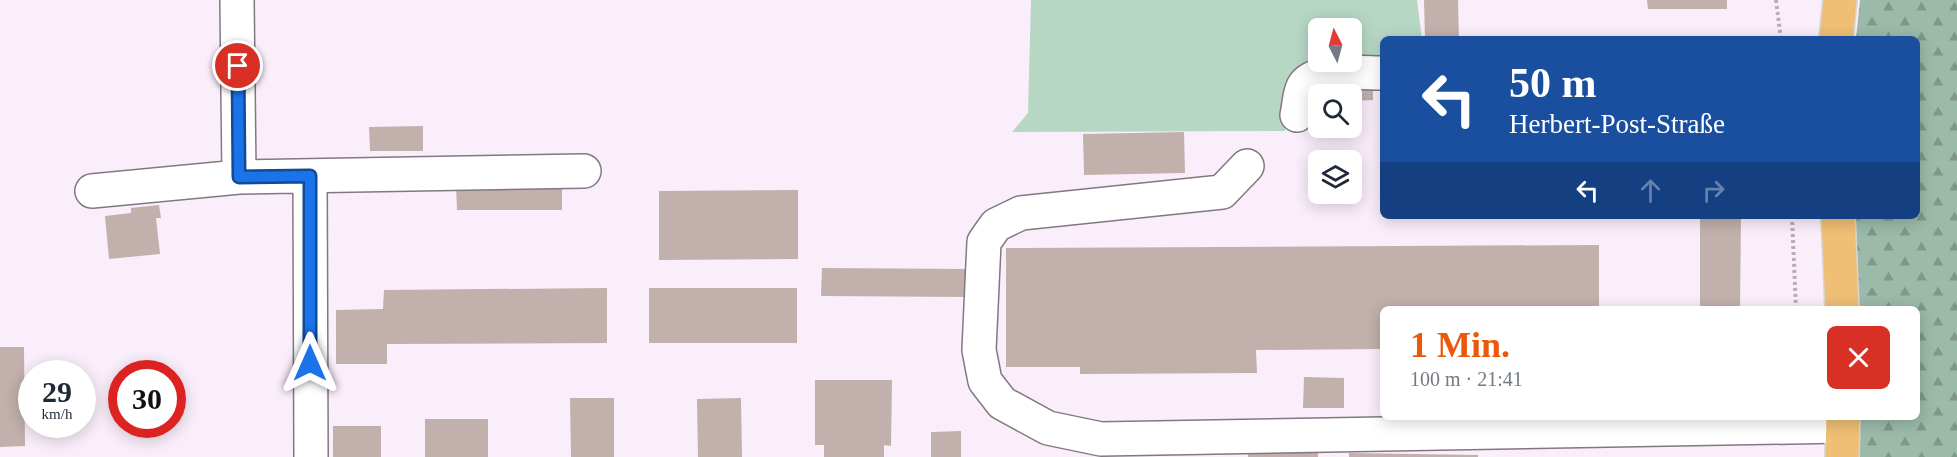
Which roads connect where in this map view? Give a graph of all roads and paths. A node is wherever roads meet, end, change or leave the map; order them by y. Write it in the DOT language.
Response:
graph roads {
  1 [pos="237,0"];
  2 [pos="1776,0"];
  3 [pos="1840,0"];
  4 [pos="1781,36"];
  5 [pos="1836,36"];
  6 [pos="1380,73"];
  7 [pos="1297,115"];
  8 [pos="1247,166"];
  9 [pos="584,171"];
  10 [pos="310,176"];
  11 [pos="239,177"];
  12 [pos="92,191"];
  13 [pos="1792,219"];
  14 [pos="1838,219"];
  15 [pos="1796,306"];
  16 [pos="1842,306"];
  17 [pos="1843,433"];
  18 [pos="311,457"];
  1 -- 11 [label="street"];
  2 -- 4 [label="path"];
  3 -- 5 [label="main road"];
  6 -- 7 [label="street"];
  8 -- 17 [label="street"];
  9 -- 10 [label="street"];
  10 -- 11 [label="street"];
  10 -- 18 [label="street"];
  11 -- 12 [label="street"];
  13 -- 15 [label="path"];
  14 -- 16 [label="main road"];
}
